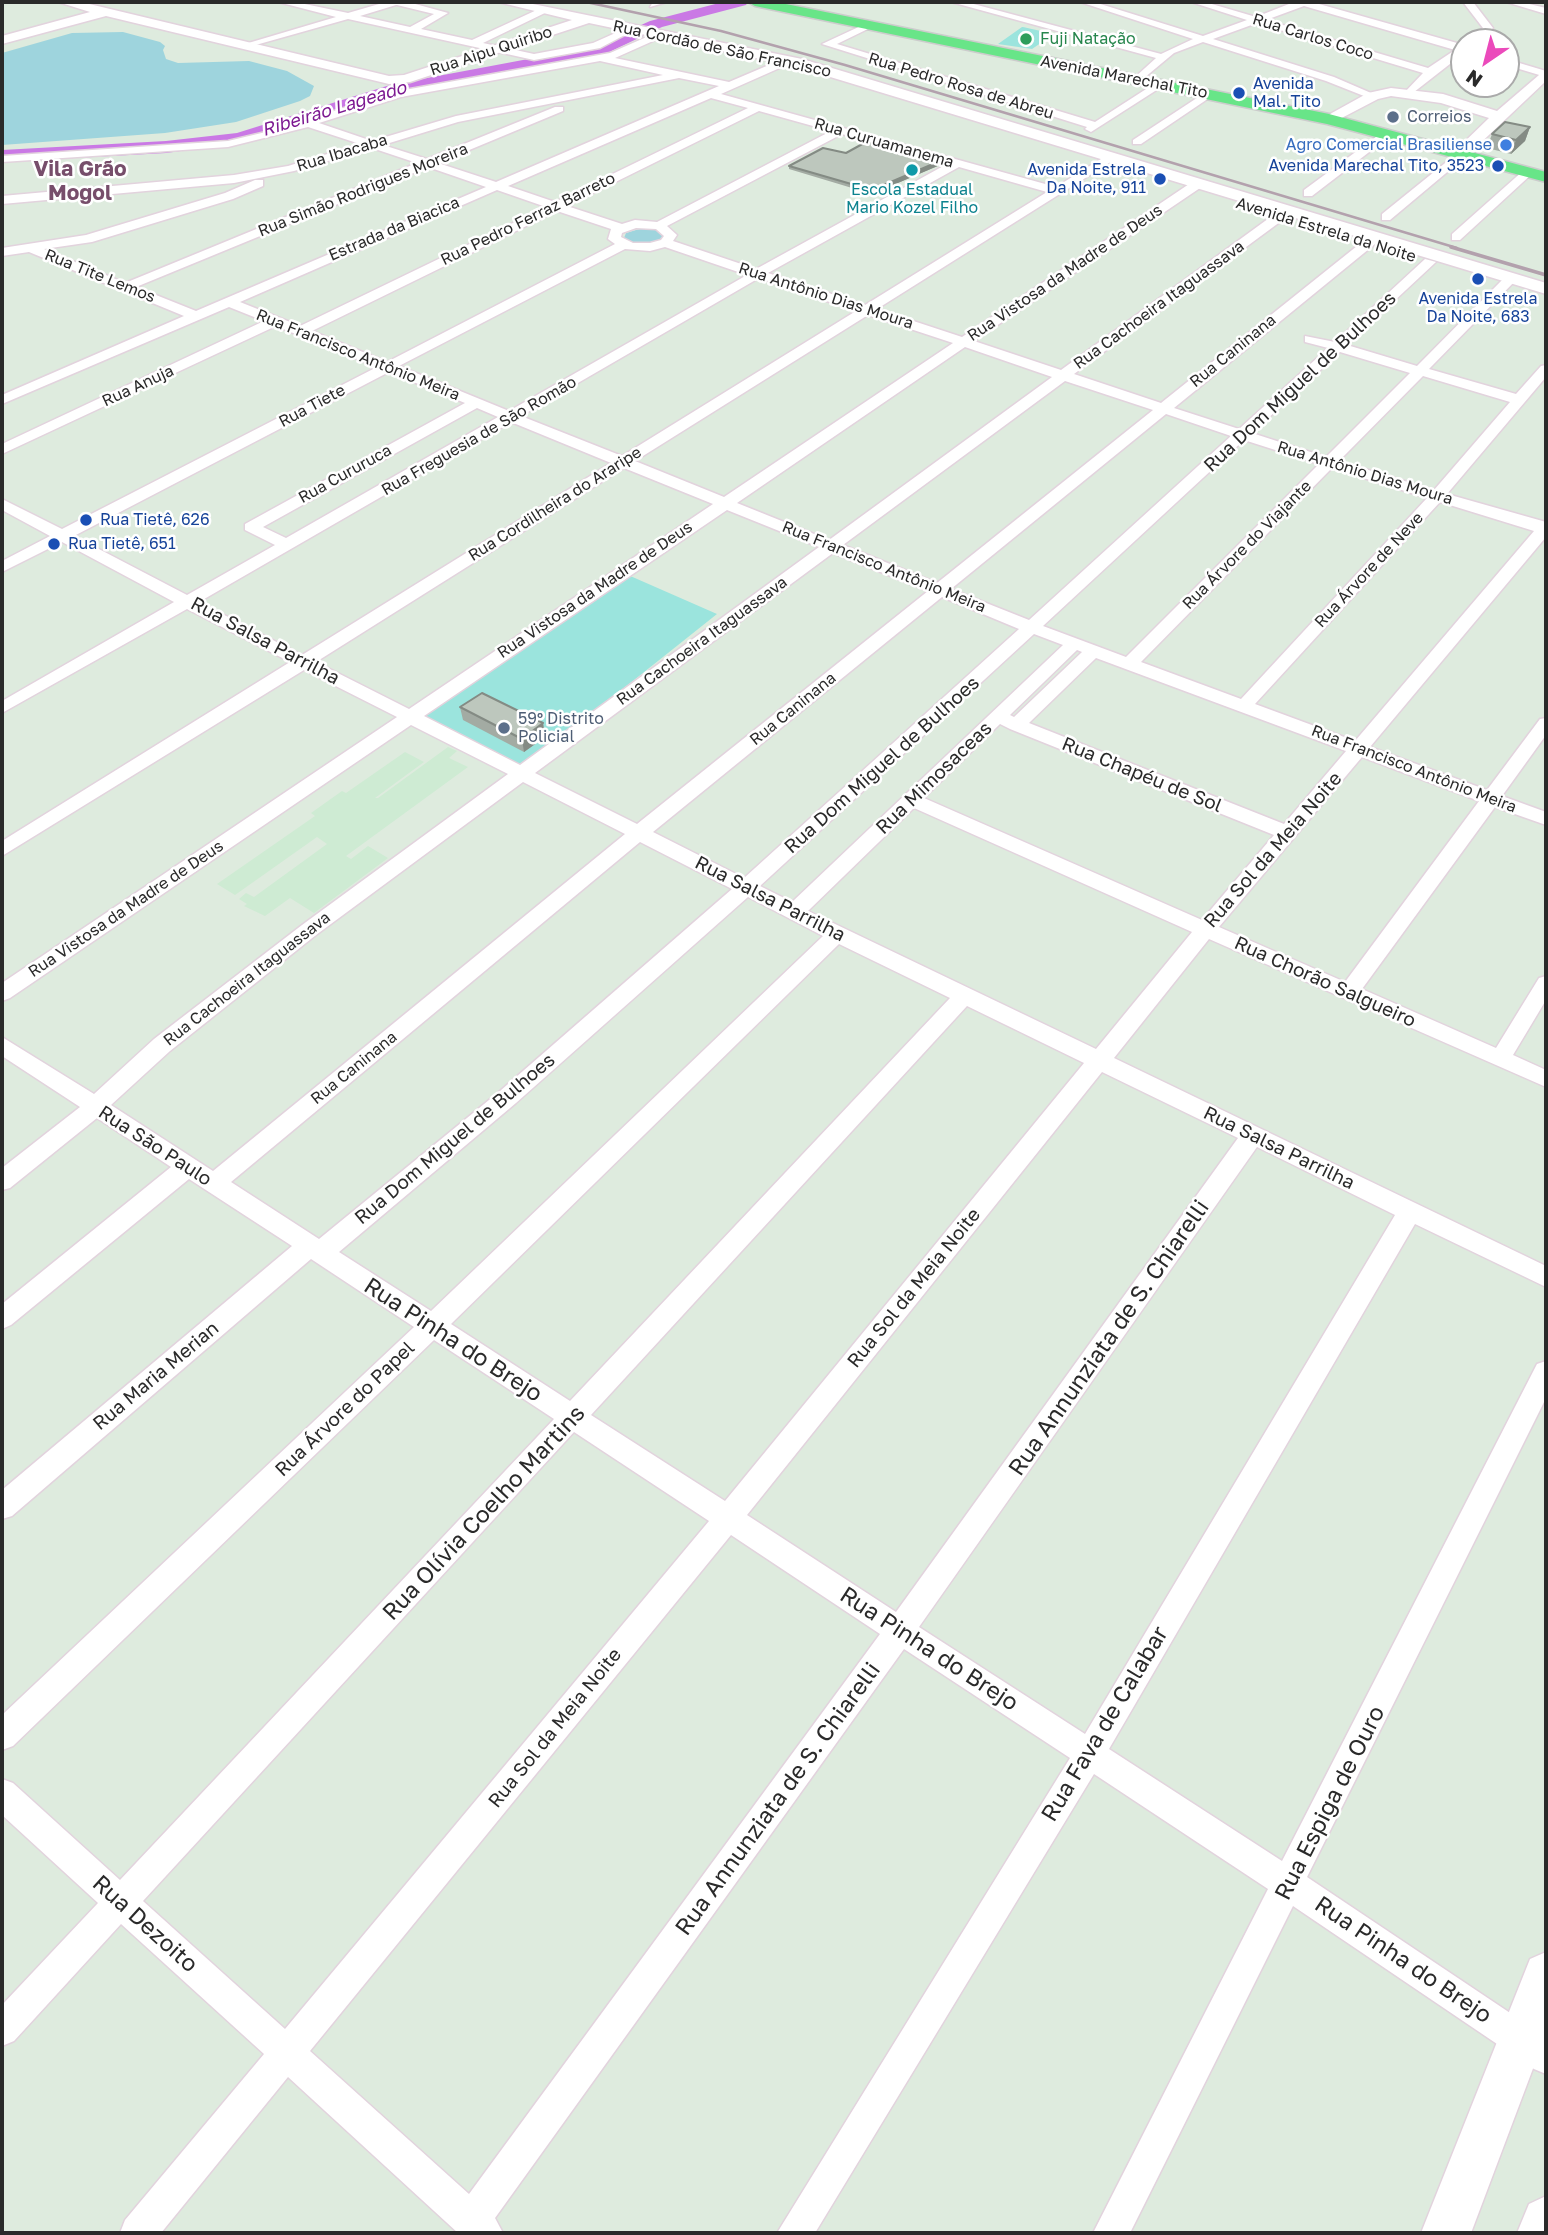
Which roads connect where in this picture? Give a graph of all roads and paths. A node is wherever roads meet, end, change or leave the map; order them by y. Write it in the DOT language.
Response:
graph roads {
  1 [pos="65,2"];
  2 [pos="283,2"];
  3 [pos="396,2"];
  4 [pos="505,2"];
  5 [pos="755,2"];
  6 [pos="781,2"];
  7 [pos="956,2"];
  8 [pos="1085,2"];
  9 [pos="1109,2"];
  10 [pos="1196,2"];
  11 [pos="1303,2"];
  12 [pos="1468,2"];
  13 [pos="1511,2"];
  14 [pos="140,3"];
  15 [pos="1097,5"];
  16 [pos="544,10"];
  17 [pos="1546,11"];
  18 [pos="108,12"];
  19 [pos="346,16"];
  20 [pos="588,19"];
  21 [pos="1258,20"];
  22 [pos="869,26"];
  23 [pos="1488,28"];
  24 [pos="410,31"];
  25 [pos="644,32"];
  26 [pos="2,40"];
  27 [pos="1206,40"];
  28 [pos="1450,43"];
  29 [pos="472,44"];
  30 [pos="250,46"];
  31 [pos="495,50"];
  32 [pos="1161,57"];
  33 [pos="600,58"];
  34 [pos="1450,58"];
  35 [pos="787,61"];
  36 [pos="1520,66"];
  37 [pos="1430,72"];
  38 [pos="1546,74"];
  39 [pos="678,75"];
  40 [pos="1141,77"];
  41 [pos="1330,79"];
  42 [pos="1161,84"];
  43 [pos="727,85"];
  44 [pos="1405,92"];
  45 [pos="597,93"];
  46 [pos="710,94"];
  47 [pos="1210,94"];
  48 [pos="1373,96"];
  49 [pos="541,102"];
  50 [pos="759,107"];
  51 [pos="554,111"];
  52 [pos="1498,116"];
  53 [pos="1333,117"];
  54 [pos="308,123"];
  55 [pos="842,130"];
  56 [pos="1388,133"];
  57 [pos="1137,142"];
  58 [pos="370,145"];
  59 [pos="1465,151"];
  60 [pos="1110,158"];
  61 [pos="2,159"];
  62 [pos="426,163"];
  63 [pos="957,163"];
  64 [pos="146,168"];
  65 [pos="1546,171"];
  66 [pos="1528,172"];
  67 [pos="1546,177"];
  68 [pos="261,178"];
  69 [pos="492,187"];
  70 [pos="1195,187"];
  71 [pos="1058,191"];
  72 [pos="1308,193"];
  73 [pos="2,200"];
  74 [pos="553,206"];
  75 [pos="1280,216"];
  76 [pos="1386,217"];
  77 [pos="659,226"];
  78 [pos="621,228"];
  79 [pos="1456,237"];
  80 [pos="1372,240"];
  81 [pos="665,243"];
  82 [pos="623,245"];
  83 [pos="31,249"];
  84 [pos="2,252"];
  85 [pos="1430,262"];
  86 [pos="758,273"];
  87 [pos="1508,281"];
  88 [pos="128,286"];
  89 [pos="1546,289"];
  90 [pos="1546,297"];
  91 [pos="228,302"];
  92 [pos="868,309"];
  93 [pos="195,316"];
  94 [pos="274,322"];
  95 [pos="299,332"];
  96 [pos="1310,339"];
  97 [pos="963,341"];
  98 [pos="1338,347"];
  99 [pos="386,367"];
  100 [pos="1546,369"];
  101 [pos="1420,371"];
  102 [pos="1064,374"];
  103 [pos="2,400"];
  104 [pos="1520,400"];
  105 [pos="475,402"];
  106 [pos="1163,408"];
  107 [pos="513,417"];
  108 [pos="1242,435"];
  109 [pos="2,450"];
  110 [pos="622,462"];
  111 [pos="1330,463"];
  112 [pos="1438,495"];
  113 [pos="723,503"];
  114 [pos="2,504"];
  115 [pos="1546,529"];
  116 [pos="63,536"];
  117 [pos="288,545"];
  118 [pos="832,546"];
  119 [pos="2,568"];
  120 [pos="940,589"];
  121 [pos="188,601"];
  122 [pos="1033,628"];
  123 [pos="1075,643"];
  124 [pos="1094,650"];
  125 [pos="301,662"];
  126 [pos="1130,663"];
  127 [pos="1245,705"];
  128 [pos="2,708"];
  129 [pos="410,717"];
  130 [pos="998,717"];
  131 [pos="1546,723"];
  132 [pos="1016,725"];
  133 [pos="1360,749"];
  134 [pos="521,774"];
  135 [pos="1491,798"];
  136 [pos="911,800"];
  137 [pos="1546,819"];
  138 [pos="639,833"];
  139 [pos="1287,833"];
  140 [pos="2,850"];
  141 [pos="745,888"];
  142 [pos="794,912"];
  143 [pos="1205,930"];
  144 [pos="837,934"];
  145 [pos="1546,983"];
  146 [pos="2,993"];
  147 [pos="1349,993"];
  148 [pos="965,995"];
  149 [pos="2,1045"];
  150 [pos="1500,1059"];
  151 [pos="1098,1060"];
  152 [pos="1546,1079"];
  153 [pos="95,1107"];
  154 [pos="1253,1135"];
  155 [pos="187,1167"];
  156 [pos="2,1181"];
  157 [pos="213,1184"];
  158 [pos="1410,1211"];
  159 [pos="314,1249"];
  160 [pos="1546,1277"];
  161 [pos="2,1318"];
  162 [pos="431,1327"];
  163 [pos="1546,1372"];
  164 [pos="573,1419"];
  165 [pos="2,1507"];
  166 [pos="728,1518"];
  167 [pos="900,1630"];
  168 [pos="2,1735"];
  169 [pos="1089,1755"];
  170 [pos="2,1794"];
  171 [pos="1289,1884"];
  172 [pos="120,1901"];
  173 [pos="1546,1975"];
  174 [pos="2,2029"];
  175 [pos="1534,2048"];
  176 [pos="287,2054"];
  177 [pos="1546,2221"];
  178 [pos="478,2227"];
  179 [pos="138,2233"];
  180 [pos="795,2233"];
  181 [pos="1111,2233"];
  182 [pos="1446,2233"];
  183 [pos="1542,2233"];
  1 -- 18 [label="street"];
  2 -- 19 [label="street"];
  3 -- 19 [label="street"];
  3 -- 24 [label="street"];
  4 -- 16 [label="street, Rua Cordão de São Francisco"];
  5 -- 22 [label="main road, Avenida Marechal Tito"];
  6 -- 40 [label="main road, Avenida Marechal Tito"];
  7 -- 32 [label="street"];
  8 -- 15 [label="street"];
  9 -- 15 [label="street"];
  10 -- 21 [label="street, Rua Carlos Coco"];
  11 -- 21 [label="street"];
  11 -- 28 [label="street"];
  12 -- 23 [label="street"];
  13 -- 17 [label="street"];
  14 -- 18 [label="street"];
  15 -- 27 [label="street"];
  16 -- 20 [label="street, Rua Cordão de São Francisco"];
  16 -- 29 [label="street"];
  18 -- 26 [label="street"];
  18 -- 30 [label="street"];
  19 -- 24 [label="street"];
  19 -- 30 [label="street"];
  20 -- 25 [label="street, Rua Cordão de São Francisco"];
  20 -- 31 [label="street, Rua Aipu Quiribo"];
  21 -- 27 [label="street"];
  21 -- 37 [label="street, Rua Carlos Coco"];
  22 -- 40 [label="main road, Avenida Marechal Tito"];
  22 -- 42 [label="street, Rua Pedro Rosa de Abreu"];
  24 -- 29 [label="street"];
  25 -- 31 [label="street"];
  25 -- 33 [label="street"];
  25 -- 35 [label="street, Rua Cordão de São Francisco"];
  27 -- 32 [label="street"];
  27 -- 41 [label="street"];
  29 -- 31 [label="street"];
  30 -- 31 [label="street, Rua Aipu Quiribo"];
  32 -- 40 [label="street"];
  33 -- 39 [label="street"];
  33 -- 54 [label="street"];
  34 -- 37 [label="street"];
  35 -- 43 [label="street, Estrada da Biacica"];
  35 -- 60 [label="street, Rua Cordão de São Francisco"];
  36 -- 38 [label="street"];
  37 -- 44 [label="street"];
  38 -- 52 [label="street"];
  39 -- 43 [label="street"];
  39 -- 45 [label="street, Rua Ibacaba"];
  40 -- 42 [label="main road, Avenida Marechal Tito"];
  40 -- 53 [label="main road, Avenida Marechal Tito"];
  41 -- 44 [label="street"];
  41 -- 48 [label="street"];
  42 -- 47 [label="main road, Avenida Marechal Tito"];
  43 -- 46 [label="street, Estrada da Biacica"];
  44 -- 48 [label="street"];
  44 -- 52 [label="street"];
  45 -- 49 [label="street, Rua Ibacaba"];
  45 -- 51 [label="street, Rua Simão Rodrigues Moreira"];
  46 -- 50 [label="street, Rua Curuamanema"];
  46 -- 69 [label="street, Estrada da Biacica"];
  47 -- 53 [label="main road, Avenida Marechal Tito"];
  47 -- 57 [label="street"];
  48 -- 53 [label="street"];
  49 -- 51 [label="street"];
  49 -- 58 [label="street, Rua Ibacaba"];
  50 -- 55 [label="street, Rua Curuamanema"];
  50 -- 74 [label="street, Rua Pedro Ferraz Barreto"];
  51 -- 62 [label="street, Rua Simão Rodrigues Moreira"];
  52 -- 59 [label="street"];
  53 -- 56 [label="main road, Avenida Marechal Tito"];
  53 -- 59 [label="main road, Avenida Marechal Tito"];
  54 -- 58 [label="street"];
  54 -- 64 [label="street"];
  55 -- 63 [label="street, Rua Curuamanema"];
  55 -- 77 [label="street"];
  56 -- 59 [label="main road, Avenida Marechal Tito"];
  56 -- 72 [label="street"];
  58 -- 62 [label="street"];
  58 -- 68 [label="street, Rua Ibacaba"];
  59 -- 65 [label="main road, Avenida Marechal Tito"];
  59 -- 66 [label="main road, Avenida Marechal Tito"];
  59 -- 76 [label="street"];
  60 -- 70 [label="street, Avenida Estrela da Noite"];
  60 -- 71 [label="street, Rua Cordilheira do Araripe"];
  61 -- 64 [label="street"];
  62 -- 69 [label="street"];
  62 -- 88 [label="street, Rua Simão Rodrigues Moreira"];
  63 -- 71 [label="street, Rua Curuamanema"];
  63 -- 86 [label="street, Rua Freguesia de São Romão"];
  64 -- 68 [label="street"];
  64 -- 73 [label="street"];
  66 -- 67 [label="main road, Avenida Marechal Tito"];
  66 -- 79 [label="street"];
  68 -- 83 [label="street, Rua Ibacaba"];
  69 -- 74 [label="street"];
  69 -- 91 [label="street, Estrada da Biacica"];
  70 -- 75 [label="street, Avenida Estrela da Noite"];
  70 -- 80 [label="street, Avenida Estrela da Noite"];
  70 -- 97 [label="street, Rua Vistosa da Madre de Deus"];
  71 -- 92 [label="street, Rua Cordilheira do Araripe"];
  74 -- 78 [label="street"];
  74 -- 95 [label="street, Rua Pedro Ferraz Barreto"];
  75 -- 80 [label="street, Avenida Estrela da Noite"];
  75 -- 102 [label="street, Rua Cachoeira Itaguassava"];
  77 -- 78 [label="street"];
  77 -- 81 [label="street"];
  78 -- 82 [label="street"];
  80 -- 85 [label="street, Avenida Estrela da Noite"];
  80 -- 87 [label="street, Avenida Estrela da Noite"];
  80 -- 106 [label="street, Rua Caninana"];
  81 -- 82 [label="street"];
  81 -- 86 [label="street, Rua Antônio Dias Moura"];
  82 -- 99 [label="street, Rua Tiete"];
  83 -- 84 [label="street, Rua Tite Lemos"];
  83 -- 88 [label="street, Rua Tite Lemos"];
  85 -- 87 [label="street, Avenida Estrela da Noite"];
  85 -- 98 [label="street, Rua Dom Miguel de Bulhoes"];
  86 -- 92 [label="street, Rua Antônio Dias Moura"];
  86 -- 107 [label="street, Rua Freguesia de São Romão"];
  87 -- 89 [label="street, Avenida Estrela da Noite"];
  87 -- 90 [label="street, Avenida Estrela da Noite"];
  87 -- 101 [label="street, Rua Árvore do Viajante"];
  88 -- 93 [label="street, Rua Tite Lemos"];
  91 -- 93 [label="street, Estrada da Biacica"];
  91 -- 94 [label="street, Rua Francisco Antônio Meira"];
  92 -- 97 [label="street, Rua Antônio Dias Moura"];
  92 -- 110 [label="street, Rua Cordilheira do Araripe"];
  93 -- 103 [label="street, Estrada da Biacica"];
  94 -- 95 [label="street, Rua Francisco Antônio Meira"];
  94 -- 109 [label="street, Rua Anuja"];
  95 -- 99 [label="street, Rua Francisco Antônio Meira"];
  96 -- 98 [label="street"];
  97 -- 102 [label="street, Rua Antônio Dias Moura"];
  97 -- 113 [label="street, Rua Vistosa da Madre de Deus"];
  98 -- 101 [label="street"];
  98 -- 108 [label="street, Rua Dom Miguel de Bulhoes"];
  99 -- 105 [label="street, Rua Francisco Antônio Meira"];
  99 -- 116 [label="street, Rua Tiete"];
  100 -- 104 [label="street, Rua Árvore de Neve"];
  101 -- 104 [label="street"];
  101 -- 111 [label="street, Rua Árvore do Viajante"];
  102 -- 106 [label="street, Rua Antônio Dias Moura"];
  102 -- 118 [label="street, Rua Cachoeira Itaguassava"];
  104 -- 112 [label="street, Rua Árvore de Neve"];
  105 -- 107 [label="street, Rua Francisco Antônio Meira"];
  105 -- 117 [label="street, Rua Cururuca"];
  106 -- 108 [label="street, Rua Antônio Dias Moura"];
  106 -- 120 [label="street, Rua Caninana"];
  107 -- 110 [label="street, Rua Francisco Antônio Meira"];
  107 -- 117 [label="street, Rua Freguesia de São Romão"];
  108 -- 111 [label="street, Rua Antônio Dias Moura"];
  108 -- 122 [label="street, Rua Dom Miguel de Bulhoes"];
  110 -- 113 [label="street, Rua Francisco Antônio Meira"];
  110 -- 125 [label="street, Rua Cordilheira do Araripe"];
  111 -- 112 [label="street, Rua Antônio Dias Moura"];
  111 -- 126 [label="street, Rua Árvore do Viajante"];
  112 -- 115 [label="street, Rua Antônio Dias Moura"];
  112 -- 127 [label="street, Rua Árvore de Neve"];
  113 -- 118 [label="street, Rua Francisco Antônio Meira"];
  113 -- 129 [label="street, Rua Vistosa da Madre de Deus"];
  114 -- 116 [label="street, Rua Salsa Parrilha"];
  115 -- 133 [label="street, Rua Sol da Meia Noite"];
  116 -- 119 [label="street, Rua Tiete"];
  116 -- 121 [label="street, Rua Salsa Parrilha"];
  117 -- 121 [label="street, Rua Freguesia de São Romão"];
  118 -- 120 [label="street, Rua Francisco Antônio Meira"];
  118 -- 134 [label="street, Rua Cachoeira Itaguassava"];
  120 -- 122 [label="street, Rua Francisco Antônio Meira"];
  120 -- 138 [label="street, Rua Caninana"];
  121 -- 125 [label="street, Rua Salsa Parrilha"];
  121 -- 128 [label="street, Rua Freguesia de São Romão"];
  122 -- 123 [label="street, Rua Francisco Antônio Meira"];
  122 -- 141 [label="street, Rua Dom Miguel de Bulhoes"];
  123 -- 124 [label="street, Rua Francisco Antônio Meira"];
  123 -- 130 [label="street, Rua Mimosaceas"];
  124 -- 126 [label="street, Rua Francisco Antônio Meira"];
  124 -- 132 [label="street, Rua Mimosaceas"];
  125 -- 129 [label="street, Rua Salsa Parrilha"];
  125 -- 140 [label="street, Rua Cordilheira do Araripe"];
  126 -- 127 [label="street, Rua Francisco Antônio Meira"];
  127 -- 133 [label="street, Rua Francisco Antônio Meira"];
  129 -- 134 [label="street, Rua Salsa Parrilha"];
  129 -- 146 [label="street, Rua Vistosa da Madre de Deus"];
  130 -- 132 [label="street, Rua Chapéu de Sol"];
  130 -- 136 [label="street, Rua Mimosaceas"];
  131 -- 135 [label="street"];
  132 -- 139 [label="street, Rua Chapéu de Sol"];
  133 -- 135 [label="street, Rua Francisco Antônio Meira"];
  133 -- 139 [label="street, Rua Sol da Meia Noite"];
  134 -- 138 [label="street, Rua Salsa Parrilha"];
  134 -- 153 [label="street, Rua Cachoeira Itaguassava"];
  135 -- 137 [label="street, Rua Francisco Antônio Meira"];
  135 -- 147 [label="street"];
  136 -- 142 [label="street, Rua Mimosaceas"];
  136 -- 143 [label="street, Rua Chorão Salgueiro"];
  138 -- 141 [label="street, Rua Salsa Parrilha"];
  138 -- 157 [label="street, Rua Caninana"];
  139 -- 143 [label="street, Rua Sol da Meia Noite"];
  141 -- 142 [label="street, Rua Salsa Parrilha"];
  141 -- 159 [label="street, Rua Dom Miguel de Bulhoes"];
  142 -- 144 [label="street, Rua Salsa Parrilha"];
  143 -- 147 [label="street, Rua Chorão Salgueiro"];
  143 -- 151 [label="street, Rua Sol da Meia Noite"];
  144 -- 148 [label="street, Rua Salsa Parrilha"];
  144 -- 162 [label="street, Rua Árvore do Papel"];
  145 -- 150 [label="street"];
  147 -- 150 [label="street, Rua Chorão Salgueiro"];
  148 -- 151 [label="street, Rua Salsa Parrilha"];
  148 -- 164 [label="street, Rua Olívia Coelho Martins"];
  149 -- 153 [label="street, Rua São Paulo"];
  150 -- 152 [label="street, Rua Chorão Salgueiro"];
  151 -- 154 [label="street, Rua Salsa Parrilha"];
  151 -- 166 [label="street, Rua Sol da Meia Noite"];
  153 -- 155 [label="street, Rua São Paulo"];
  153 -- 156 [label="street, Rua Cachoeira Itaguassava"];
  154 -- 158 [label="street, Rua Salsa Parrilha"];
  154 -- 167 [label="street, Rua Annunziata de S. Chiarelli"];
  155 -- 157 [label="street, Rua São Paulo"];
  155 -- 161 [label="street"];
  157 -- 159 [label="street, Rua São Paulo"];
  158 -- 160 [label="street, Rua Salsa Parrilha"];
  158 -- 169 [label="street, Rua Fava de Calabar"];
  159 -- 162 [label="street, Rua Pinha do Brejo"];
  159 -- 165 [label="street, Rua Maria Merian"];
  162 -- 164 [label="street, Rua Pinha do Brejo"];
  162 -- 168 [label="street, Rua Árvore do Papel"];
  163 -- 171 [label="street, Rua Espiga de Ouro"];
  164 -- 166 [label="street, Rua Pinha do Brejo"];
  164 -- 172 [label="street, Rua Olívia Coelho Martins"];
  166 -- 167 [label="street, Rua Pinha do Brejo"];
  166 -- 176 [label="street, Rua Sol da Meia Noite"];
  167 -- 169 [label="street, Rua Pinha do Brejo"];
  167 -- 178 [label="street, Rua Annunziata de S. Chiarelli"];
  169 -- 171 [label="street, Rua Pinha do Brejo"];
  169 -- 180 [label="street, Rua Fava de Calabar"];
  170 -- 172 [label="street, Rua Dezoito"];
  171 -- 175 [label="street, Rua Pinha do Brejo"];
  171 -- 181 [label="street, Rua Espiga de Ouro"];
  172 -- 174 [label="street, Rua Olívia Coelho Martins"];
  172 -- 176 [label="street, Rua Dezoito"];
  173 -- 175 [label="street"];
  175 -- 182 [label="street"];
  176 -- 178 [label="street, Rua Dezoito"];
  176 -- 179 [label="street, Rua Sol da Meia Noite"];
  177 -- 183 [label="street"];
}
